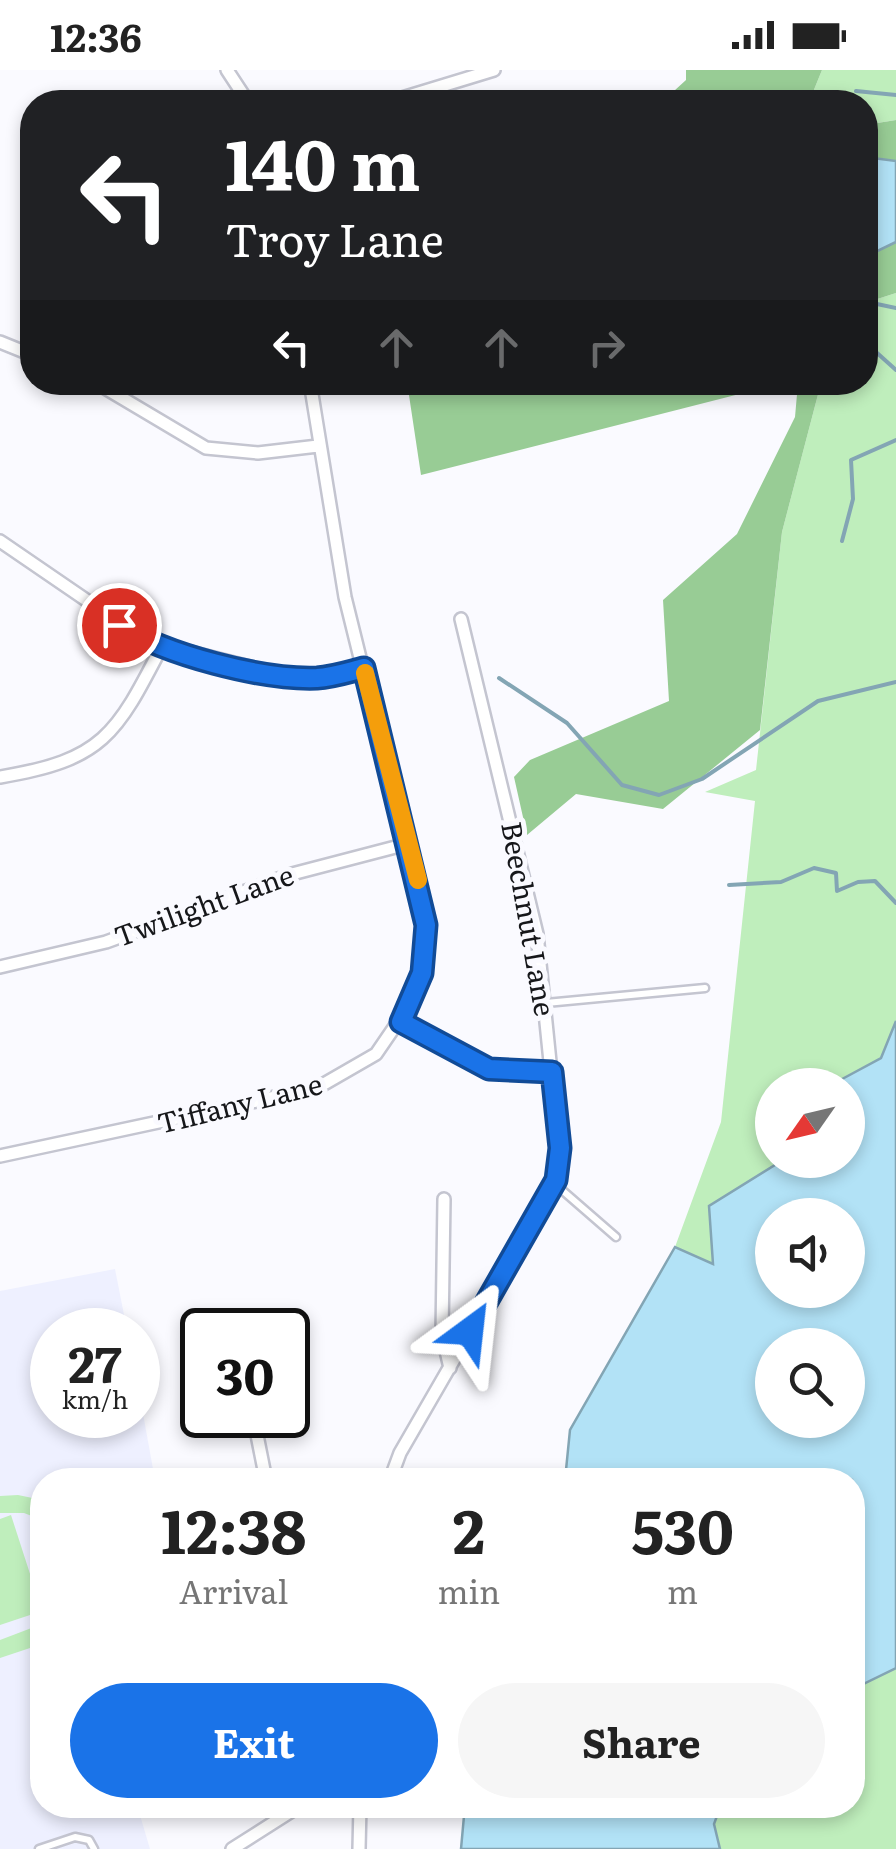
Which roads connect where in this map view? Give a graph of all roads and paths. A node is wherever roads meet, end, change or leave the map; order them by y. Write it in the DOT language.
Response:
graph roads {
  1 [pos="494,70"];
  2 [pos="428,90"];
  3 [pos="117,395"];
  4 [pos="312,395"];
  5 [pos="318,446"];
  6 [pos="0,541"];
  7 [pos="460,619"];
  8 [pos="162,646"];
  9 [pos="364,668"];
  10 [pos="0,777"];
  11 [pos="408,844"];
  12 [pos="0,966"];
  13 [pos="705,988"];
  14 [pos="546,1003"];
  15 [pos="401,1022"];
  16 [pos="552,1072"];
  17 [pos="0,1156"];
  18 [pos="555,1184"];
  19 [pos="444,1199"];
  20 [pos="616,1237"];
  21 [pos="450,1368"];
  22 [pos="258,1438"];
  23 [pos="264,1468"];
  24 [pos="394,1468"];
  25 [pos="281,1818"];
  26 [pos="360,1818"];
  27 [pos="38,1849"];
  28 [pos="94,1849"];
  29 [pos="232,1849"];
  30 [pos="359,1849"];
  1 -- 2 [label="street"];
  3 -- 5 [label="street"];
  4 -- 5 [label="street, Tiffany Lane"];
  5 -- 9 [label="street, Tiffany Lane"];
  6 -- 8 [label="street"];
  7 -- 14 [label="street, Beechnut Lane"];
  8 -- 9 [label="street"];
  8 -- 10 [label="street"];
  9 -- 11 [label="street, Tiffany Lane"];
  11 -- 12 [label="street, Twilight Lane"];
  11 -- 15 [label="street, Tiffany Lane"];
  13 -- 14 [label="lane"];
  14 -- 16 [label="street, Beechnut Lane"];
  15 -- 16 [label="street"];
  15 -- 17 [label="street, Tiffany Lane"];
  16 -- 18 [label="street, Beechnut Lane"];
  18 -- 20 [label="lane"];
  18 -- 21 [label="street, Beechnut Lane"];
  19 -- 21 [label="street"];
  21 -- 24 [label="street, Beechnut Lane"];
  22 -- 23 [label="street"];
  25 -- 29 [label="street"];
  26 -- 30 [label="street"];
  27 -- 28 [label="lane"];
}
